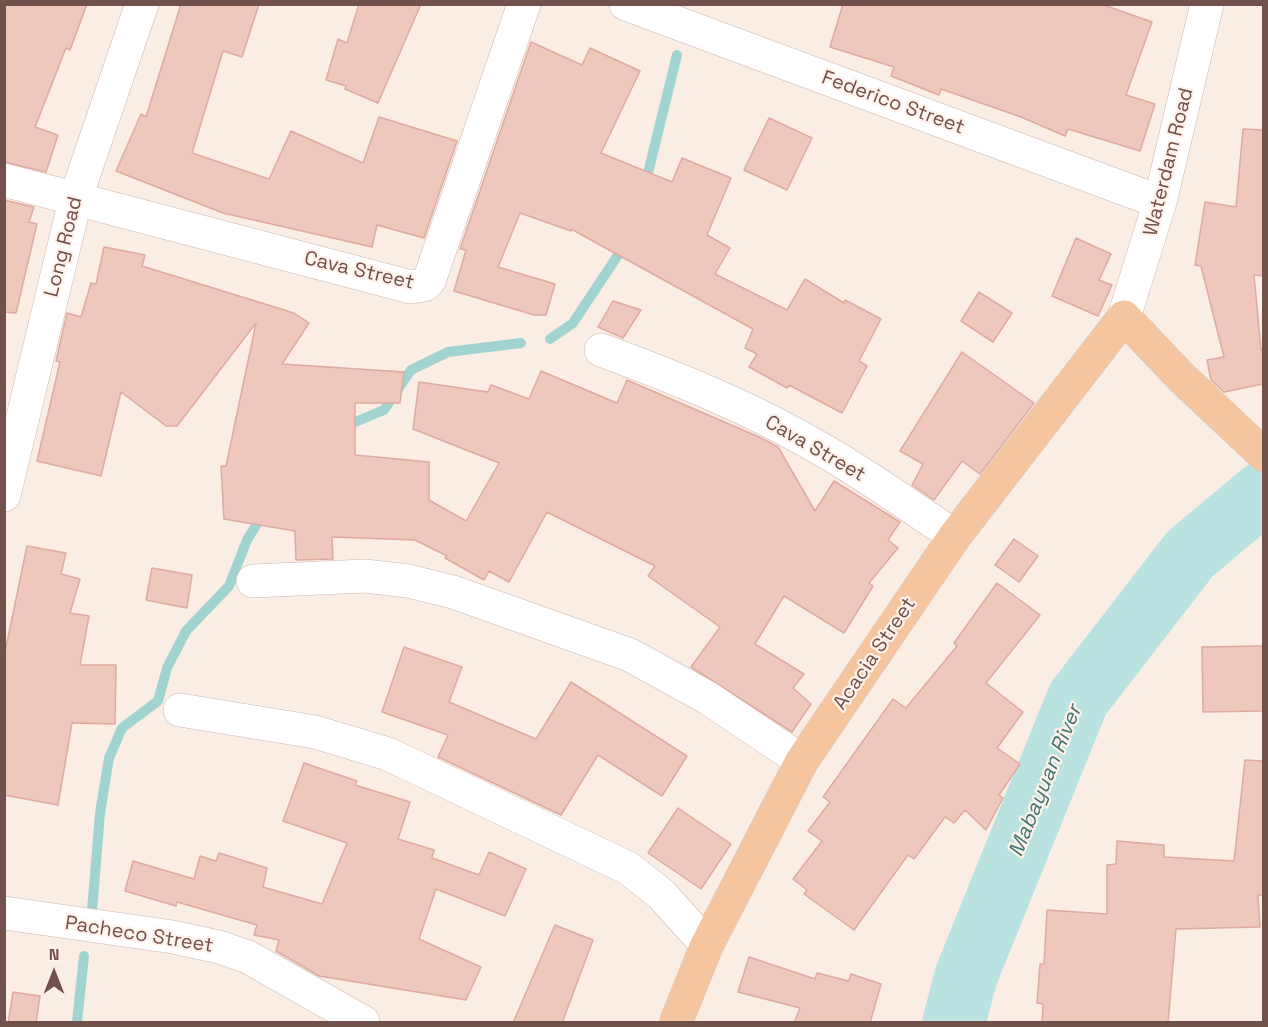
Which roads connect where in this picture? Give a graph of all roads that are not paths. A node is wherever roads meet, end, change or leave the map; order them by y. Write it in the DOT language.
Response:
graph roads {
  1 [pos="142,4"];
  2 [pos="525,4"];
  3 [pos="626,4"];
  4 [pos="1207,4"];
  5 [pos="4,180"];
  6 [pos="76,198"];
  7 [pos="1160,202"];
  8 [pos="1124,317"];
  9 [pos="601,350"];
  10 [pos="1263,455"];
  11 [pos="4,495"];
  12 [pos="955,536"];
  13 [pos="253,581"];
  14 [pos="180,710"];
  15 [pos="802,761"];
  16 [pos="4,913"];
  17 [pos="707,945"];
  18 [pos="363,1023"];
  19 [pos="676,1023"];
  1 -- 6 [label="street, Long Road"];
  2 -- 6 [label="street, Cava Street"];
  3 -- 7 [label="street, Federico Street"];
  4 -- 7 [label="street, Waterdam Road"];
  5 -- 6 [label="street, Cava Street"];
  6 -- 11 [label="street, Long Road"];
  7 -- 8 [label="street, Waterdam Road"];
  8 -- 10 [label="main road"];
  8 -- 12 [label="main road, Acacia Street"];
  9 -- 12 [label="street, Cava Street"];
  12 -- 15 [label="main road, Acacia Street"];
  13 -- 15 [label="street"];
  14 -- 17 [label="street"];
  15 -- 17 [label="main road, Acacia Street"];
  16 -- 18 [label="street, Pacheco Street"];
  17 -- 19 [label="main road, Acacia Street"];
}
